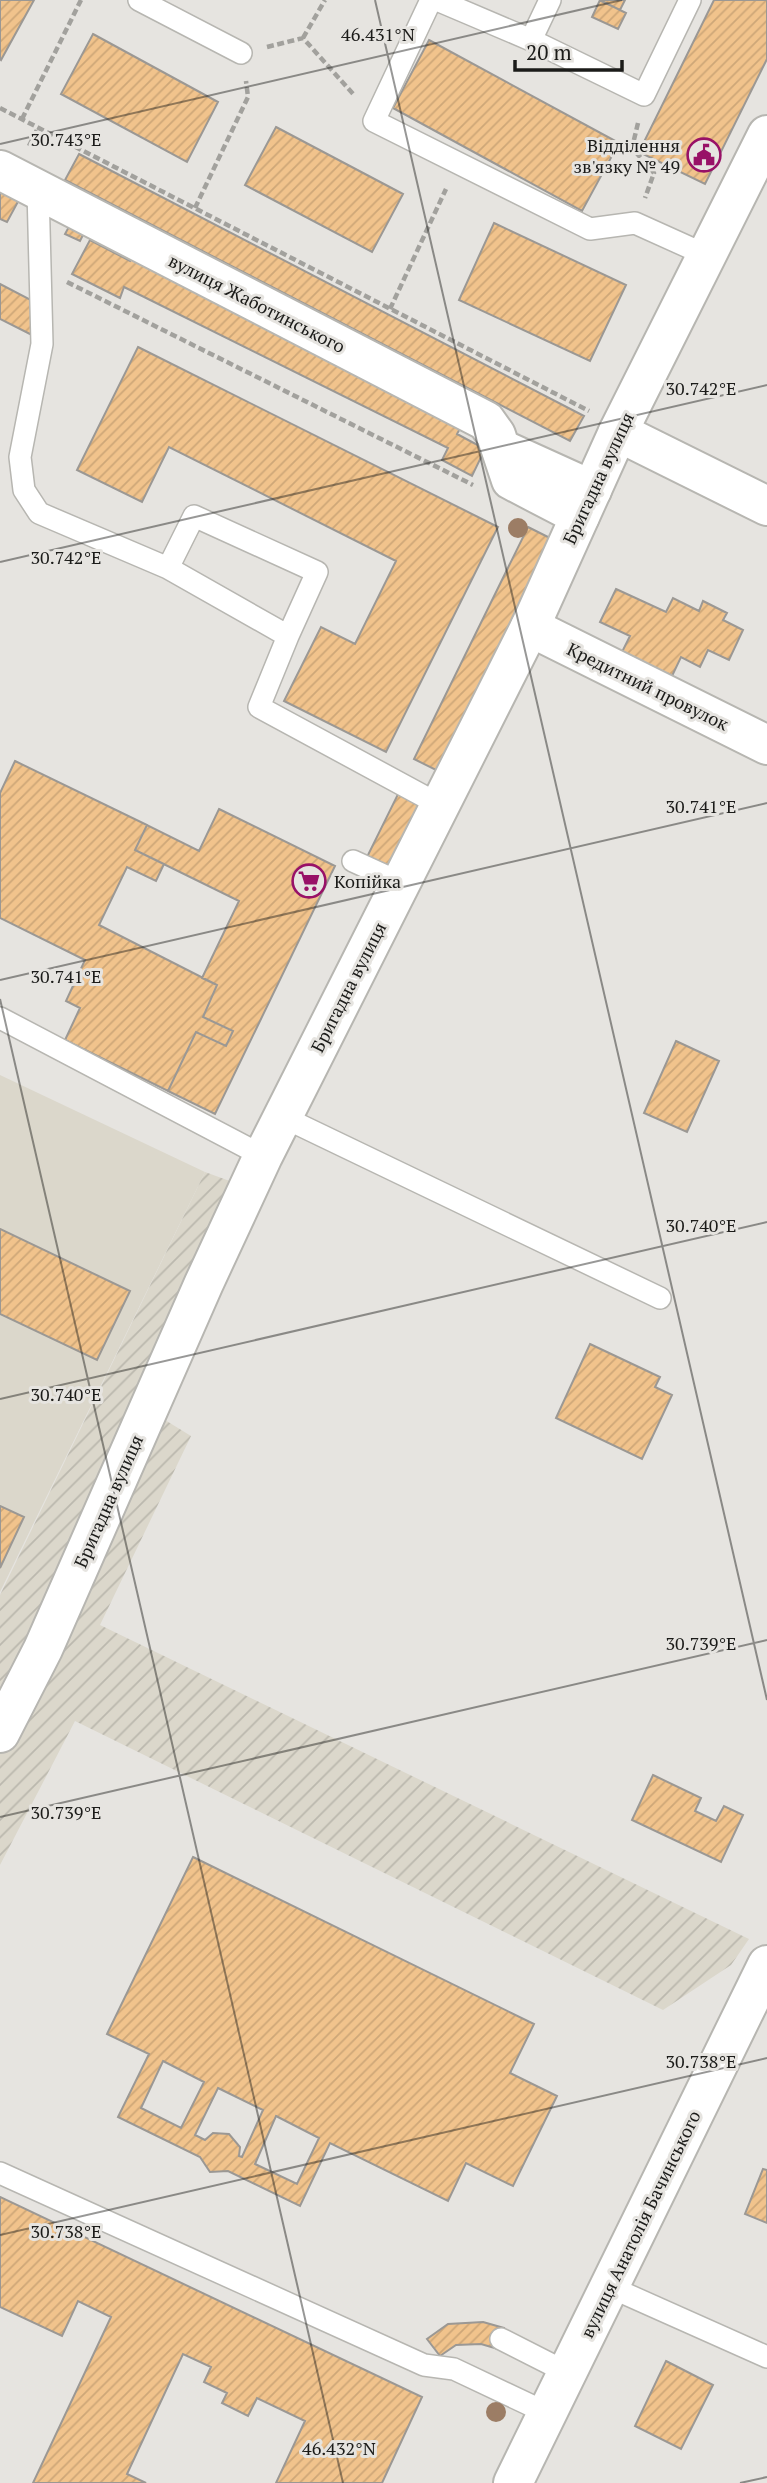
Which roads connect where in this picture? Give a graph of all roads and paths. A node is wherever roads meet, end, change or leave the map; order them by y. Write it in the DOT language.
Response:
graph roads {
  1 [pos="81,0"];
  2 [pos="139,0"];
  3 [pos="325,0"];
  4 [pos="431,0"];
  5 [pos="437,0"];
  6 [pos="550,0"];
  7 [pos="690,0"];
  8 [pos="303,38"];
  9 [pos="531,40"];
  10 [pos="242,53"];
  11 [pos="644,94"];
  12 [pos="0,108"];
  13 [pos="22,120"];
  14 [pos="374,121"];
  15 [pos="38,128"];
  16 [pos="767,135"];
  17 [pos="14,160"];
  18 [pos="458,163"];
  19 [pos="38,190"];
  20 [pos="194,208"];
  21 [pos="635,223"];
  22 [pos="706,255"];
  23 [pos="56,276"];
  24 [pos="390,309"];
  25 [pos="620,430"];
  26 [pos="474,485"];
  27 [pos="586,503"];
  28 [pos="767,506"];
  29 [pos="168,568"];
  30 [pos="530,627"];
  31 [pos="288,636"];
  32 [pos="767,745"];
  33 [pos="440,805"];
  34 [pos="353,861"];
  35 [pos="401,883"];
  36 [pos="0,1018"];
  37 [pos="283,1117"];
  38 [pos="263,1156"];
  39 [pos="660,1298"];
  40 [pos="0,1733"];
  41 [pos="767,1965"];
  42 [pos="0,2173"];
  43 [pos="610,2287"];
  44 [pos="500,2339"];
  45 [pos="767,2357"];
  46 [pos="568,2372"];
  47 [pos="547,2413"];
  48 [pos="513,2483"];
  1 -- 13 [label="path"];
  2 -- 10 [label="lane"];
  3 -- 8 [label="path"];
  4 -- 14 [label="lane"];
  5 -- 9 [label="lane"];
  6 -- 9 [label="lane"];
  7 -- 11 [label="lane"];
  8 -- 10 [label="path"];
  8 -- 14 [label="path"];
  9 -- 11 [label="lane"];
  10 -- 20 [label="path"];
  11 -- 21 [label="path"];
  12 -- 13 [label="path"];
  13 -- 15 [label="path"];
  14 -- 18 [label="lane"];
  15 -- 17 [label="path"];
  15 -- 20 [label="path"];
  16 -- 22 [label="street, Бригадна вулиця"];
  17 -- 19 [label="street, вулиця Жаботинського"];
  18 -- 21 [label="lane"];
  18 -- 24 [label="path"];
  19 -- 27 [label="street, вулиця Жаботинського"];
  19 -- 29 [label="lane"];
  20 -- 24 [label="path"];
  21 -- 22 [label="lane"];
  22 -- 25 [label="street, Бригадна вулиця"];
  23 -- 26 [label="path"];
  24 -- 25 [label="path"];
  25 -- 27 [label="street, Бригадна вулиця"];
  25 -- 28 [label="street"];
  27 -- 30 [label="street, Бригадна вулиця"];
  29 -- 31 [label="lane"];
  29 -- 31 [label="lane"];
  30 -- 32 [label="street, Кредитний провулок"];
  30 -- 33 [label="street, Бригадна вулиця"];
  31 -- 33 [label="lane"];
  33 -- 35 [label="street, Бригадна вулиця"];
  34 -- 35 [label="lane"];
  35 -- 37 [label="street, Бригадна вулиця"];
  36 -- 38 [label="lane"];
  37 -- 38 [label="street, Бригадна вулиця"];
  37 -- 39 [label="lane"];
  38 -- 40 [label="street, Бригадна вулиця"];
  41 -- 43 [label="street, вулиця Анатолія Бачинського"];
  42 -- 47 [label="lane"];
  43 -- 45 [label="lane"];
  43 -- 46 [label="street, вулиця Анатолія Бачинського"];
  44 -- 46 [label="lane"];
  46 -- 47 [label="street, вулиця Анатолія Бачинського"];
  47 -- 48 [label="street, вулиця Анатолія Бачинського"];
}
